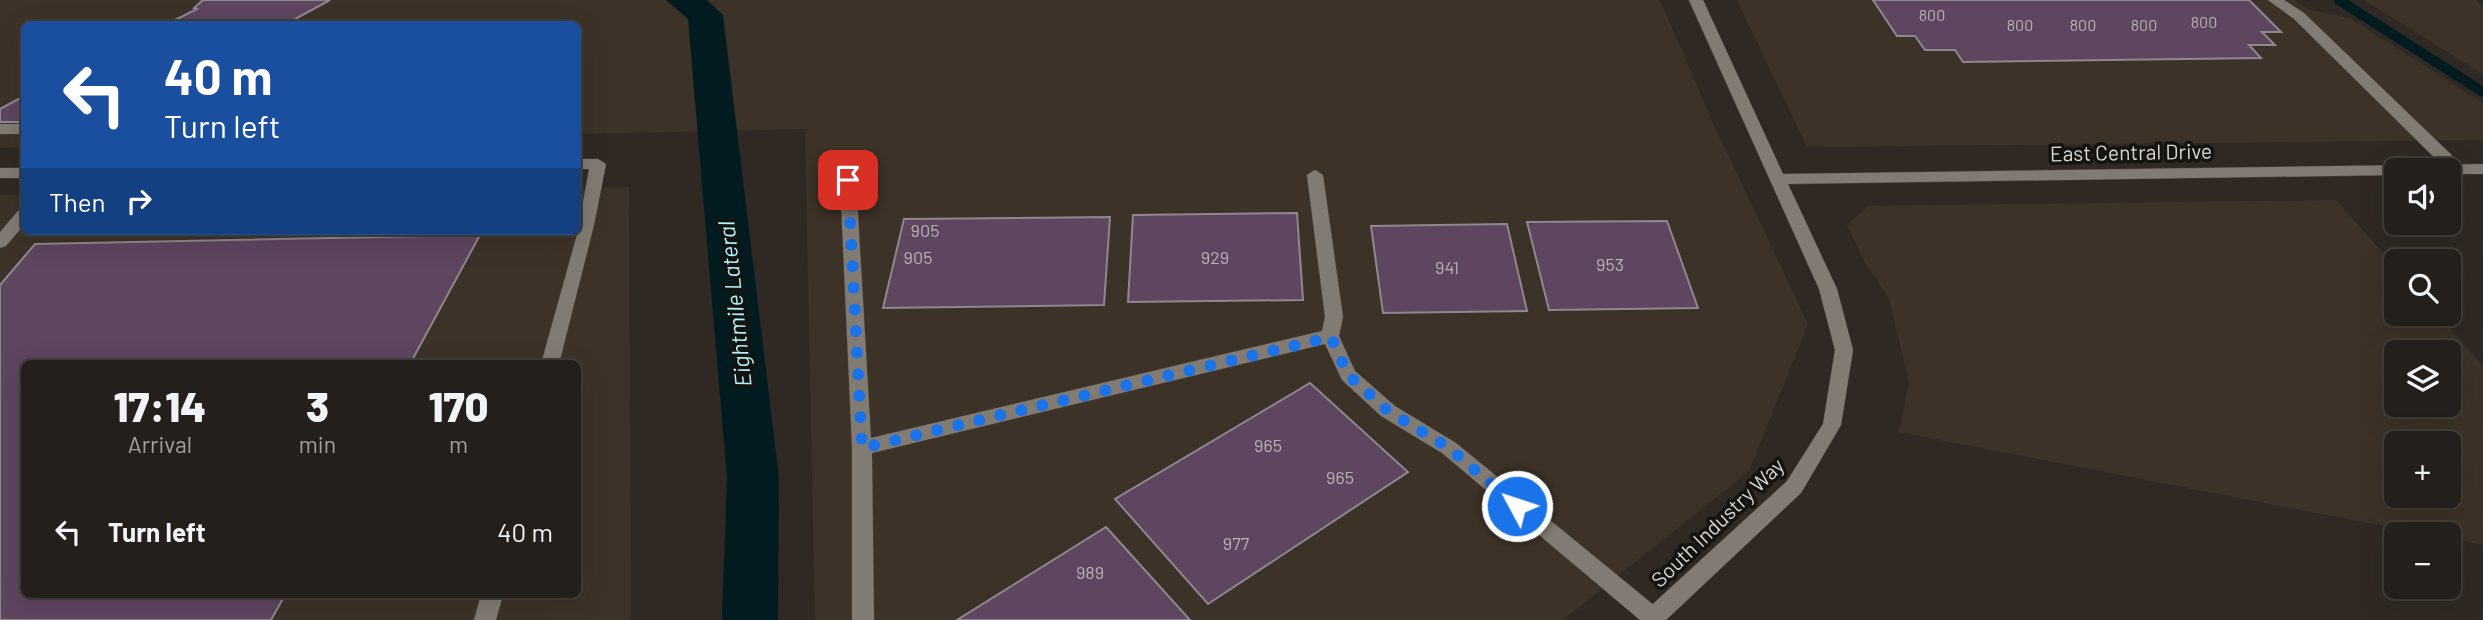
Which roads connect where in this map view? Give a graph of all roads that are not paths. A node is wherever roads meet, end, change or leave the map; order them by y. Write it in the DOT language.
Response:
graph roads {
  1 [pos="1696,0"];
  2 [pos="2275,0"];
  3 [pos="0,129"];
  4 [pos="21,129"];
  5 [pos="2445,158"];
  6 [pos="581,164"];
  7 [pos="2461,169"];
  8 [pos="2483,169"];
  9 [pos="2384,170"];
  10 [pos="0,173"];
  11 [pos="21,173"];
  12 [pos="1315,175"];
  13 [pos="1779,179"];
  14 [pos="848,180"];
  15 [pos="21,218"];
  16 [pos="0,242"];
  17 [pos="1331,337"];
  18 [pos="551,360"];
  19 [pos="862,448"];
  20 [pos="491,598"];
  21 [pos="1652,619"];
  22 [pos="485,620"];
  23 [pos="863,620"];
  1 -- 13 [label="street, South Industry Way"];
  2 -- 5 [label="street"];
  3 -- 4 [label="street"];
  6 -- 18 [label="street"];
  7 -- 8 [label="street, East Central Drive"];
  9 -- 13 [label="street, East Central Drive"];
  10 -- 11 [label="street"];
  12 -- 17 [label="street"];
  13 -- 21 [label="street, South Industry Way"];
  14 -- 19 [label="street"];
  15 -- 16 [label="street"];
  17 -- 19 [label="street"];
  17 -- 21 [label="street"];
  19 -- 23 [label="street"];
  20 -- 22 [label="street"];
}
